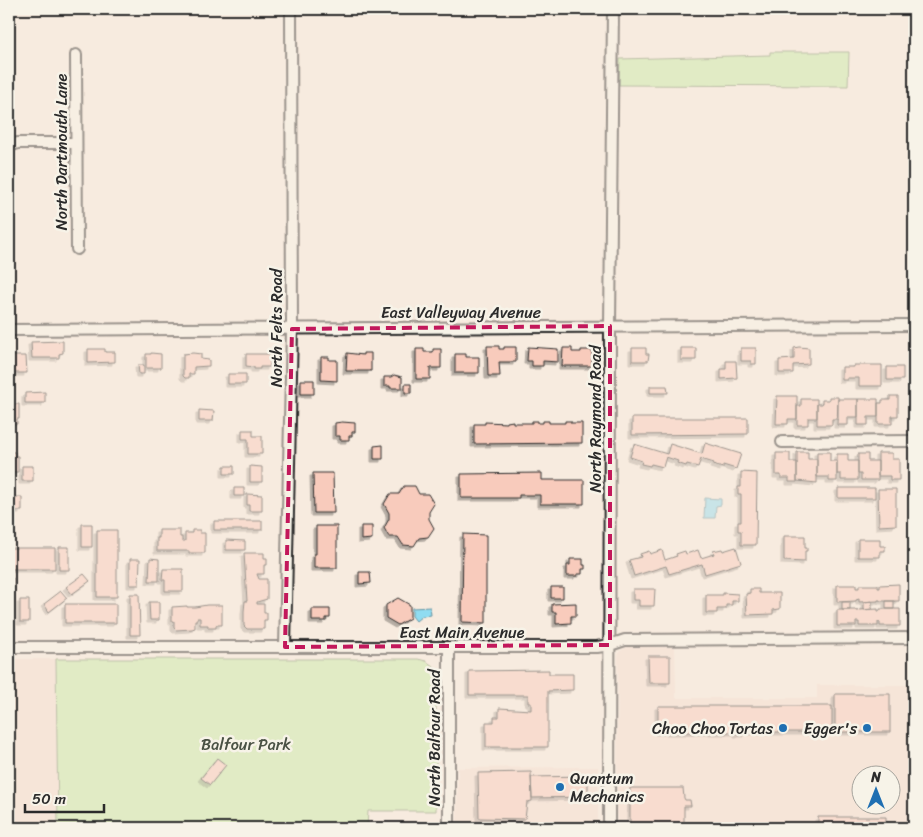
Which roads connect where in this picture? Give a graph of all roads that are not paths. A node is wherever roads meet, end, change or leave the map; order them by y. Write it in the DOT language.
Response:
graph roads {
  1 [pos="291,9"];
  2 [pos="613,9"];
  3 [pos="76,55"];
  4 [pos="76,143"];
  5 [pos="9,146"];
  6 [pos="76,249"];
  7 [pos="914,325"];
  8 [pos="610,326"];
  9 [pos="292,329"];
  10 [pos="9,330"];
  11 [pos="914,441"];
  12 [pos="782,442"];
  13 [pos="914,638"];
  14 [pos="610,645"];
  15 [pos="9,647"];
  16 [pos="286,647"];
  17 [pos="450,647"];
  18 [pos="449,828"];
  19 [pos="609,828"];
  1 -- 9 [label="street, North Felts Road"];
  2 -- 8 [label="street, North Raymond Road"];
  3 -- 4 [label="street, North Dartmouth Lane"];
  4 -- 5 [label="street"];
  4 -- 6 [label="street, North Dartmouth Lane"];
  7 -- 8 [label="street, East Valleyway Avenue"];
  8 -- 9 [label="street, East Valleyway Avenue"];
  8 -- 14 [label="street, North Raymond Road"];
  9 -- 10 [label="street, East Valleyway Avenue"];
  9 -- 16 [label="street, North Felts Road"];
  11 -- 12 [label="street"];
  13 -- 14 [label="street, East Main Avenue"];
  14 -- 17 [label="street, East Main Avenue"];
  14 -- 19 [label="street, North Raymond Road"];
  15 -- 16 [label="street, East Main Avenue"];
  16 -- 17 [label="street, East Main Avenue"];
  17 -- 18 [label="street, North Balfour Road"];
}
